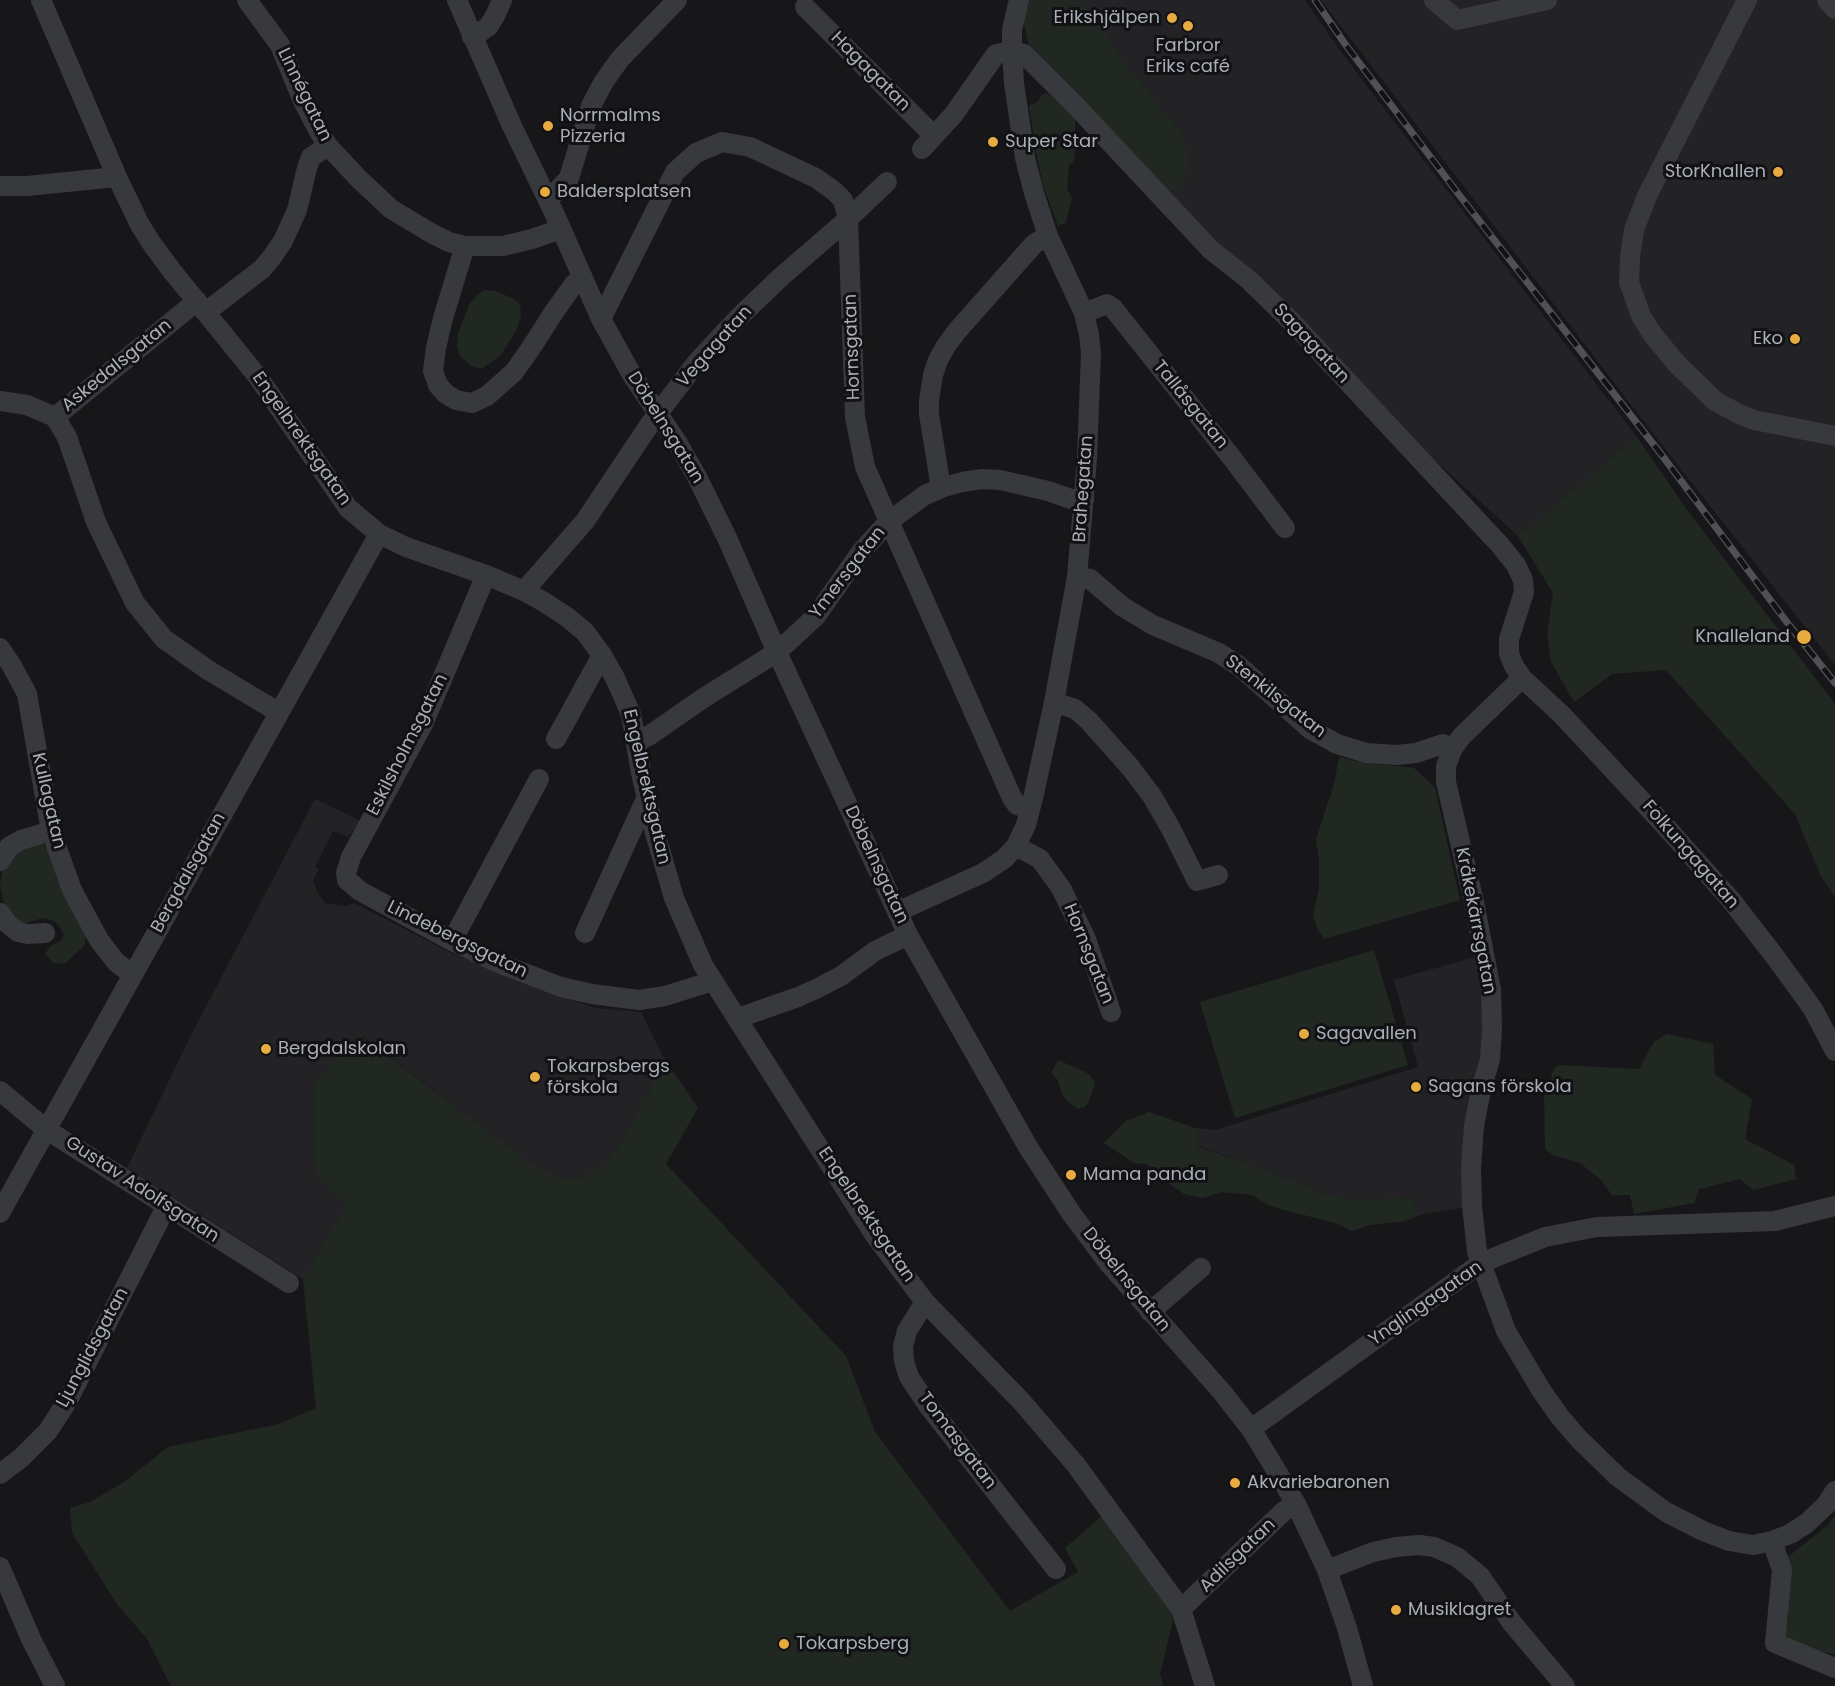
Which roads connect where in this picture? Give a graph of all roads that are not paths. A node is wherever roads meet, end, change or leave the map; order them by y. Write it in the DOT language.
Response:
graph roads {
  1 [pos="41,0"];
  2 [pos="247,0"];
  3 [pos="457,0"];
  4 [pos="502,0"];
  5 [pos="677,0"];
  6 [pos="1019,0"];
  7 [pos="1434,0"];
  8 [pos="1547,0"];
  9 [pos="1746,0"];
  10 [pos="1827,0"];
  11 [pos="805,7"];
  12 [pos="1835,9"];
  13 [pos="472,37"];
  14 [pos="1012,51"];
  15 [pos="328,146"];
  16 [pos="117,177"];
  17 [pos="887,182"];
  18 [pos="0,186"];
  19 [pos="547,198"];
  20 [pos="848,219"];
  21 [pos="561,229"];
  22 [pos="1048,236"];
  23 [pos="465,246"];
  24 [pos="582,278"];
  25 [pos="201,307"];
  26 [pos="1084,313"];
  27 [pos="601,320"];
  28 [pos="0,401"];
  29 [pos="657,415"];
  30 [pos="55,417"];
  31 [pos="1835,436"];
  32 [pos="941,488"];
  33 [pos="1084,500"];
  34 [pos="888,522"];
  35 [pos="1285,528"];
  36 [pos="379,534"];
  37 [pos="486,576"];
  38 [pos="1077,577"];
  39 [pos="524,591"];
  40 [pos="0,648"];
  41 [pos="776,650"];
  42 [pos="602,655"];
  43 [pos="1522,678"];
  44 [pos="1054,702"];
  45 [pos="279,712"];
  46 [pos="556,740"];
  47 [pos="636,742"];
  48 [pos="1453,748"];
  49 [pos="539,779"];
  50 [pos="646,799"];
  51 [pos="1030,809"];
  52 [pos="51,831"];
  53 [pos="1016,846"];
  54 [pos="0,861"];
  55 [pos="1218,875"];
  56 [pos="347,880"];
  57 [pos="897,912"];
  58 [pos="0,913"];
  59 [pos="45,933"];
  60 [pos="585,933"];
  61 [pos="908,934"];
  62 [pos="452,941"];
  63 [pos="133,975"];
  64 [pos="713,981"];
  65 [pos="1112,1012"];
  66 [pos="738,1018"];
  67 [pos="1835,1051"];
  68 [pos="0,1091"];
  69 [pos="47,1130"];
  70 [pos="1835,1206"];
  71 [pos="166,1207"];
  72 [pos="0,1213"];
  73 [pos="1481,1263"];
  74 [pos="1201,1268"];
  75 [pos="289,1283"];
  76 [pos="925,1302"];
  77 [pos="1150,1311"];
  78 [pos="1251,1429"];
  79 [pos="0,1474"];
  80 [pos="1835,1491"];
  81 [pos="1296,1504"];
  82 [pos="1772,1540"];
  83 [pos="0,1567"];
  84 [pos="1056,1569"];
  85 [pos="1327,1570"];
  86 [pos="1181,1610"];
  87 [pos="1835,1668"];
  88 [pos="55,1686"];
  89 [pos="1205,1686"];
  90 [pos="1363,1686"];
  91 [pos="1565,1686"];
  1 -- 16 [label="street, Engelbrektsgatan"];
  2 -- 15 [label="street, Linnégatan"];
  3 -- 13 [label="street, Döbelnsgatan"];
  4 -- 13 [label="street"];
  5 -- 19 [label="street"];
  6 -- 14 [label="street, Brahegatan"];
  7 -- 8 [label="street"];
  9 -- 31 [label="street"];
  10 -- 12 [label="street"];
  11 -- 14 [label="street, Hagagatan"];
  13 -- 19 [label="street, Döbelnsgatan"];
  14 -- 22 [label="street, Brahegatan"];
  14 -- 43 [label="street, Sagagatan"];
  15 -- 23 [label="street, Linnégatan"];
  15 -- 25 [label="street, Askedalsgatan"];
  16 -- 18 [label="street"];
  16 -- 25 [label="street, Engelbrektsgatan"];
  17 -- 20 [label="street, Vegagatan"];
  19 -- 21 [label="street, Döbelnsgatan"];
  20 -- 27 [label="street, Hornsgatan"];
  20 -- 29 [label="street, Vegagatan"];
  20 -- 34 [label="street, Hornsgatan"];
  21 -- 23 [label="street, Linnégatan"];
  21 -- 24 [label="street, Döbelnsgatan"];
  22 -- 26 [label="street, Brahegatan"];
  22 -- 32 [label="street"];
  23 -- 24 [label="street"];
  24 -- 27 [label="street, Döbelnsgatan"];
  25 -- 30 [label="street, Askedalsgatan"];
  25 -- 36 [label="street, Engelbrektsgatan"];
  26 -- 33 [label="street, Brahegatan"];
  26 -- 35 [label="street, Tallåsgatan"];
  27 -- 29 [label="street, Döbelnsgatan"];
  28 -- 30 [label="street, Askedalsgatan"];
  29 -- 39 [label="street, Vegagatan"];
  29 -- 41 [label="street, Döbelnsgatan"];
  30 -- 45 [label="street"];
  32 -- 33 [label="street, Ymersgatan"];
  32 -- 34 [label="street, Ymersgatan"];
  33 -- 38 [label="street, Brahegatan"];
  34 -- 41 [label="street, Ymersgatan"];
  34 -- 51 [label="street, Hornsgatan"];
  36 -- 37 [label="street, Engelbrektsgatan"];
  36 -- 45 [label="street, Bergdalsgatan"];
  37 -- 39 [label="street, Engelbrektsgatan"];
  37 -- 56 [label="street, Eskilsholmsgatan"];
  38 -- 44 [label="street, Brahegatan"];
  38 -- 48 [label="street, Stenkilsgatan"];
  39 -- 42 [label="street, Engelbrektsgatan"];
  40 -- 52 [label="street, Kullagatan"];
  41 -- 47 [label="street, Ymersgatan"];
  41 -- 57 [label="street, Döbelnsgatan"];
  42 -- 46 [label="street"];
  42 -- 47 [label="street, Engelbrektsgatan"];
  43 -- 48 [label="street, Kråkekärrsgatan"];
  43 -- 67 [label="street, Folkungagatan"];
  44 -- 51 [label="street, Brahegatan"];
  44 -- 55 [label="street"];
  45 -- 63 [label="street, Bergdalsgatan"];
  47 -- 50 [label="street, Engelbrektsgatan"];
  48 -- 73 [label="street, Kråkekärrsgatan"];
  49 -- 62 [label="street"];
  50 -- 60 [label="street"];
  50 -- 64 [label="street, Engelbrektsgatan"];
  51 -- 53 [label="street, Brahegatan"];
  52 -- 54 [label="street"];
  52 -- 63 [label="street, Kullagatan"];
  53 -- 57 [label="street, Brahegatan"];
  53 -- 65 [label="street, Hornsgatan"];
  56 -- 62 [label="street, Lindebergsgatan"];
  57 -- 61 [label="street, Döbelnsgatan"];
  58 -- 59 [label="street"];
  61 -- 66 [label="street"];
  61 -- 77 [label="street, Döbelnsgatan"];
  62 -- 64 [label="street, Lindebergsgatan"];
  63 -- 69 [label="street, Bergdalsgatan"];
  64 -- 66 [label="street, Engelbrektsgatan"];
  66 -- 76 [label="street, Engelbrektsgatan"];
  68 -- 69 [label="street, Gustav Adolfsgatan"];
  69 -- 71 [label="street, Gustav Adolfsgatan"];
  69 -- 72 [label="street, Bergdalsgatan"];
  70 -- 73 [label="street, Ynglingagatan"];
  71 -- 75 [label="street, Gustav Adolfsgatan"];
  71 -- 79 [label="street, Ljunglidsgatan"];
  73 -- 78 [label="street, Ynglingagatan"];
  73 -- 82 [label="street, Kråkekärrsgatan"];
  74 -- 77 [label="street"];
  76 -- 84 [label="street, Tomasgatan"];
  76 -- 86 [label="street, Engelbrektsgatan"];
  77 -- 78 [label="street, Döbelnsgatan"];
  78 -- 81 [label="street, Döbelnsgatan"];
  80 -- 82 [label="street, Kråkekärrsgatan"];
  81 -- 85 [label="street, Döbelnsgatan"];
  81 -- 86 [label="street, Adilsgatan"];
  82 -- 87 [label="street"];
  83 -- 88 [label="street"];
  85 -- 90 [label="street, Döbelnsgatan"];
  85 -- 91 [label="street"];
  86 -- 89 [label="street, Engelbrektsgatan"];
}
